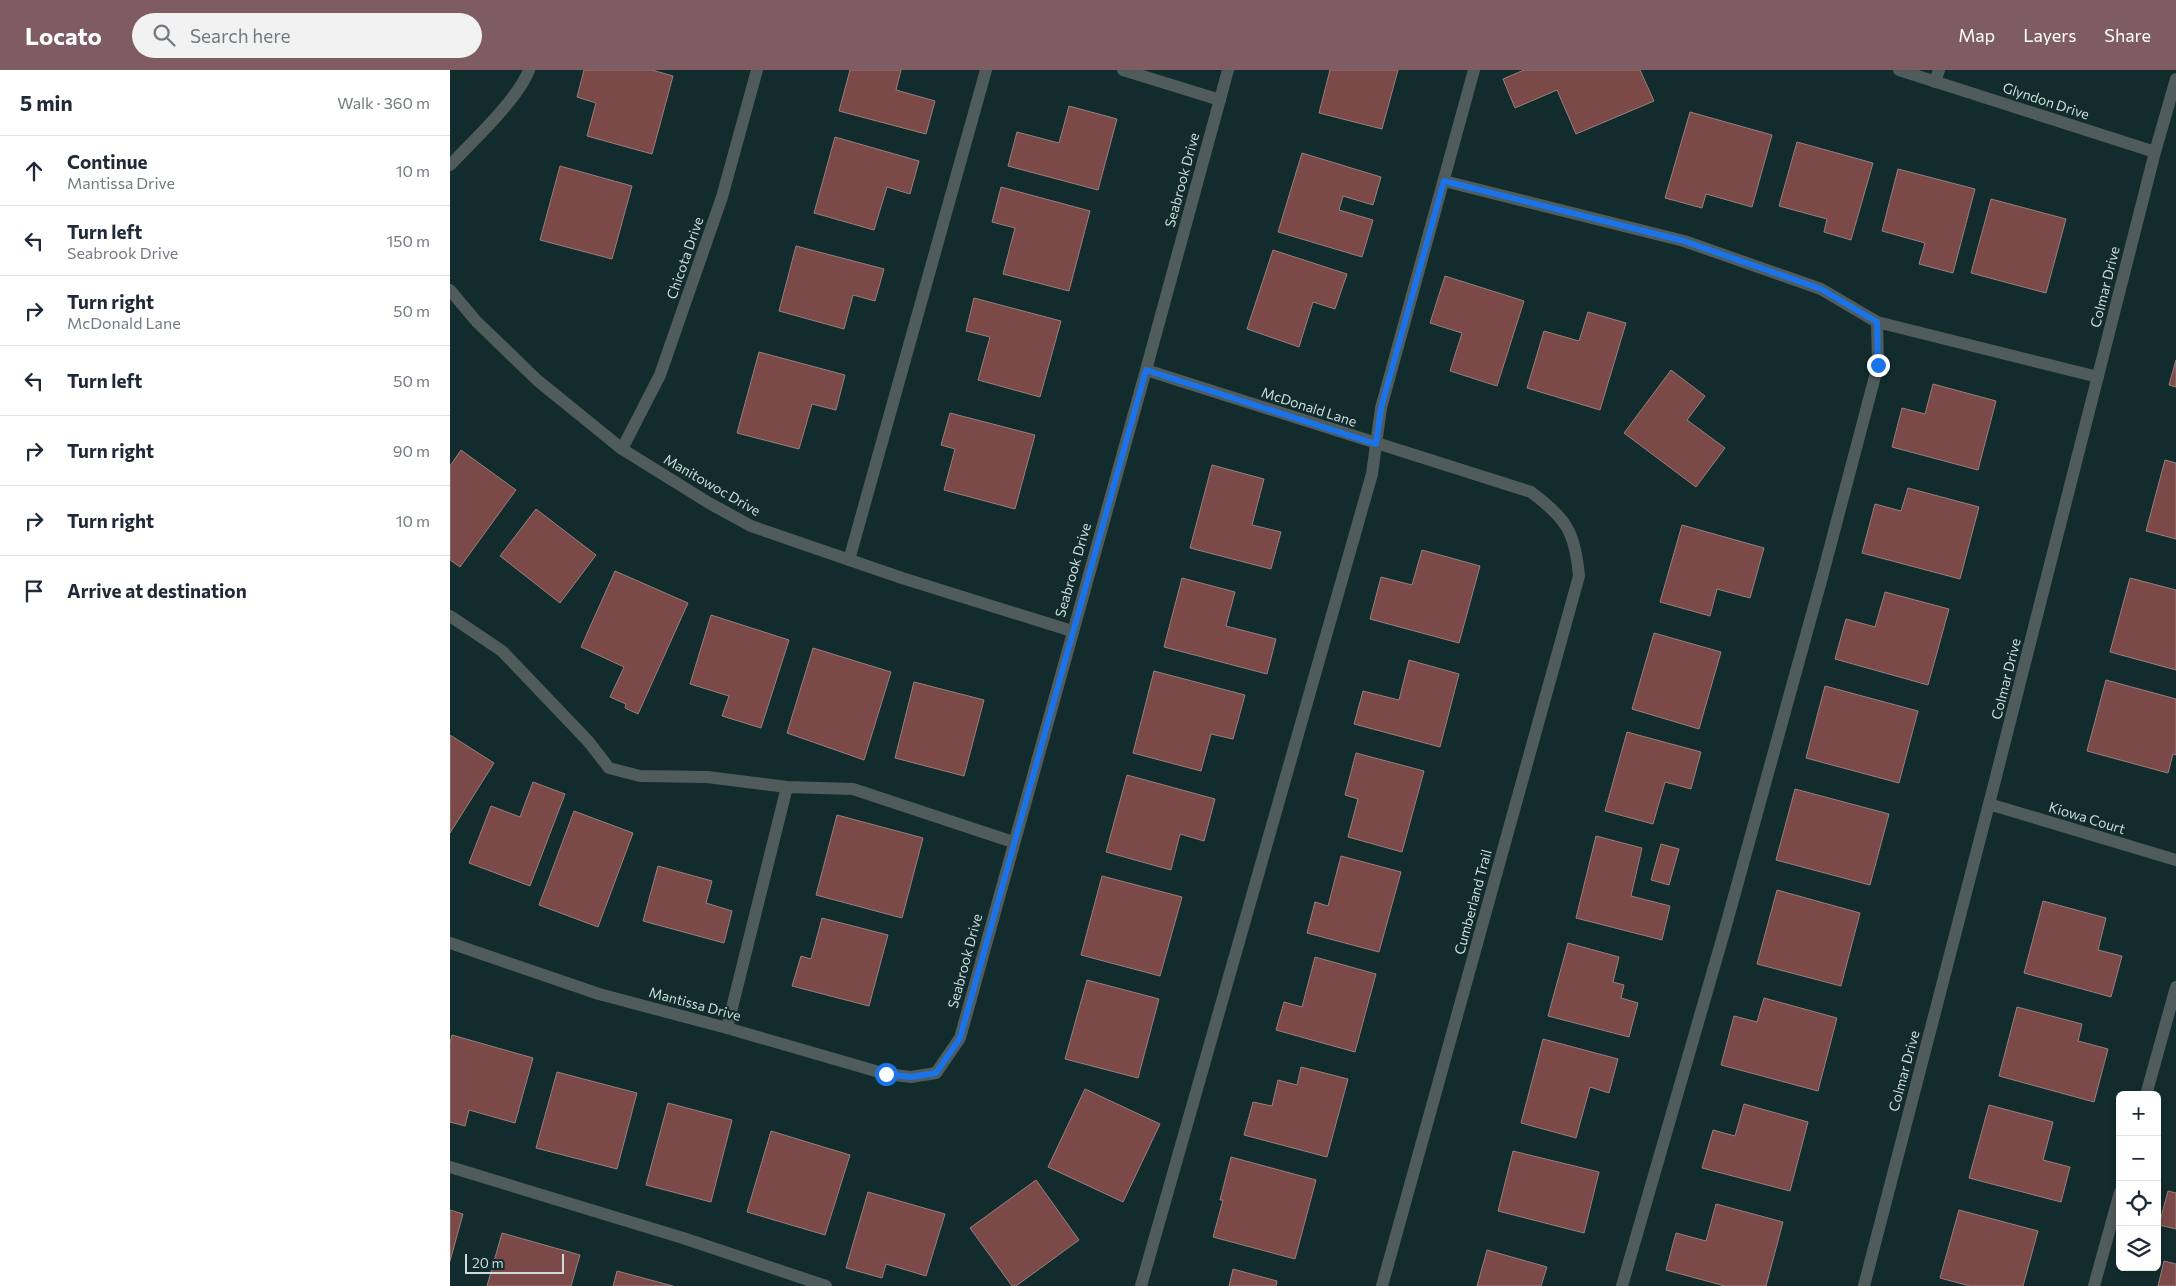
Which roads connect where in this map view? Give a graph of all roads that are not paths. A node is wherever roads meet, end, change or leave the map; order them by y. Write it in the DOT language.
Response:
graph roads {
  1 [pos="529,70"];
  2 [pos="758,70"];
  3 [pos="986,70"];
  4 [pos="1123,70"];
  5 [pos="1228,70"];
  6 [pos="1474,70"];
  7 [pos="1899,70"];
  8 [pos="1937,76"];
  9 [pos="2176,79"];
  10 [pos="1220,100"];
  11 [pos="2155,152"];
  12 [pos="450,165"];
  13 [pos="1444,181"];
  14 [pos="450,290"];
  15 [pos="1877,322"];
  16 [pos="1146,370"];
  17 [pos="2098,376"];
  18 [pos="1376,444"];
  19 [pos="622,449"];
  20 [pos="1567,526"];
  21 [pos="849,560"];
  22 [pos="450,616"];
  23 [pos="1072,631"];
  24 [pos="787,786"];
  25 [pos="1989,804"];
  26 [pos="1014,842"];
  27 [pos="2176,860"];
  28 [pos="450,943"];
  29 [pos="2176,987"];
  30 [pos="727,1028"];
  31 [pos="936,1073"];
  32 [pos="2147,1091"];
  33 [pos="450,1167"];
  34 [pos="2116,1206"];
  35 [pos="826,1286"];
  36 [pos="1141,1286"];
  37 [pos="1382,1286"];
  38 [pos="1622,1286"];
  39 [pos="1864,1286"];
  40 [pos="2094,1286"];
  1 -- 12 [label="street"];
  2 -- 19 [label="street, Chicota Drive"];
  3 -- 21 [label="street"];
  4 -- 10 [label="street"];
  5 -- 10 [label="street, Seabrook Drive"];
  6 -- 13 [label="street"];
  7 -- 8 [label="street, Glyndon Drive"];
  8 -- 11 [label="street, Glyndon Drive"];
  9 -- 11 [label="street, Colmar Drive"];
  10 -- 16 [label="street, Seabrook Drive"];
  11 -- 17 [label="street, Colmar Drive"];
  13 -- 15 [label="street"];
  13 -- 18 [label="street"];
  14 -- 19 [label="street, Manitowoc Drive"];
  15 -- 17 [label="street"];
  15 -- 38 [label="street"];
  16 -- 18 [label="street, McDonald Lane"];
  16 -- 23 [label="street, Seabrook Drive"];
  17 -- 25 [label="street, Colmar Drive"];
  18 -- 20 [label="street, McDonald Lane"];
  18 -- 36 [label="street"];
  19 -- 21 [label="street, Manitowoc Drive"];
  20 -- 37 [label="street, Cumberland Trail"];
  21 -- 23 [label="street, Manitowoc Drive"];
  22 -- 24 [label="street"];
  23 -- 26 [label="street, Seabrook Drive"];
  24 -- 26 [label="street"];
  24 -- 30 [label="street"];
  25 -- 27 [label="street, Kiowa Court"];
  25 -- 39 [label="street, Colmar Drive"];
  26 -- 31 [label="street, Seabrook Drive"];
  28 -- 30 [label="street, Mantissa Drive"];
  29 -- 32 [label="street"];
  30 -- 31 [label="street, Mantissa Drive"];
  33 -- 35 [label="street"];
  34 -- 40 [label="street"];
}
